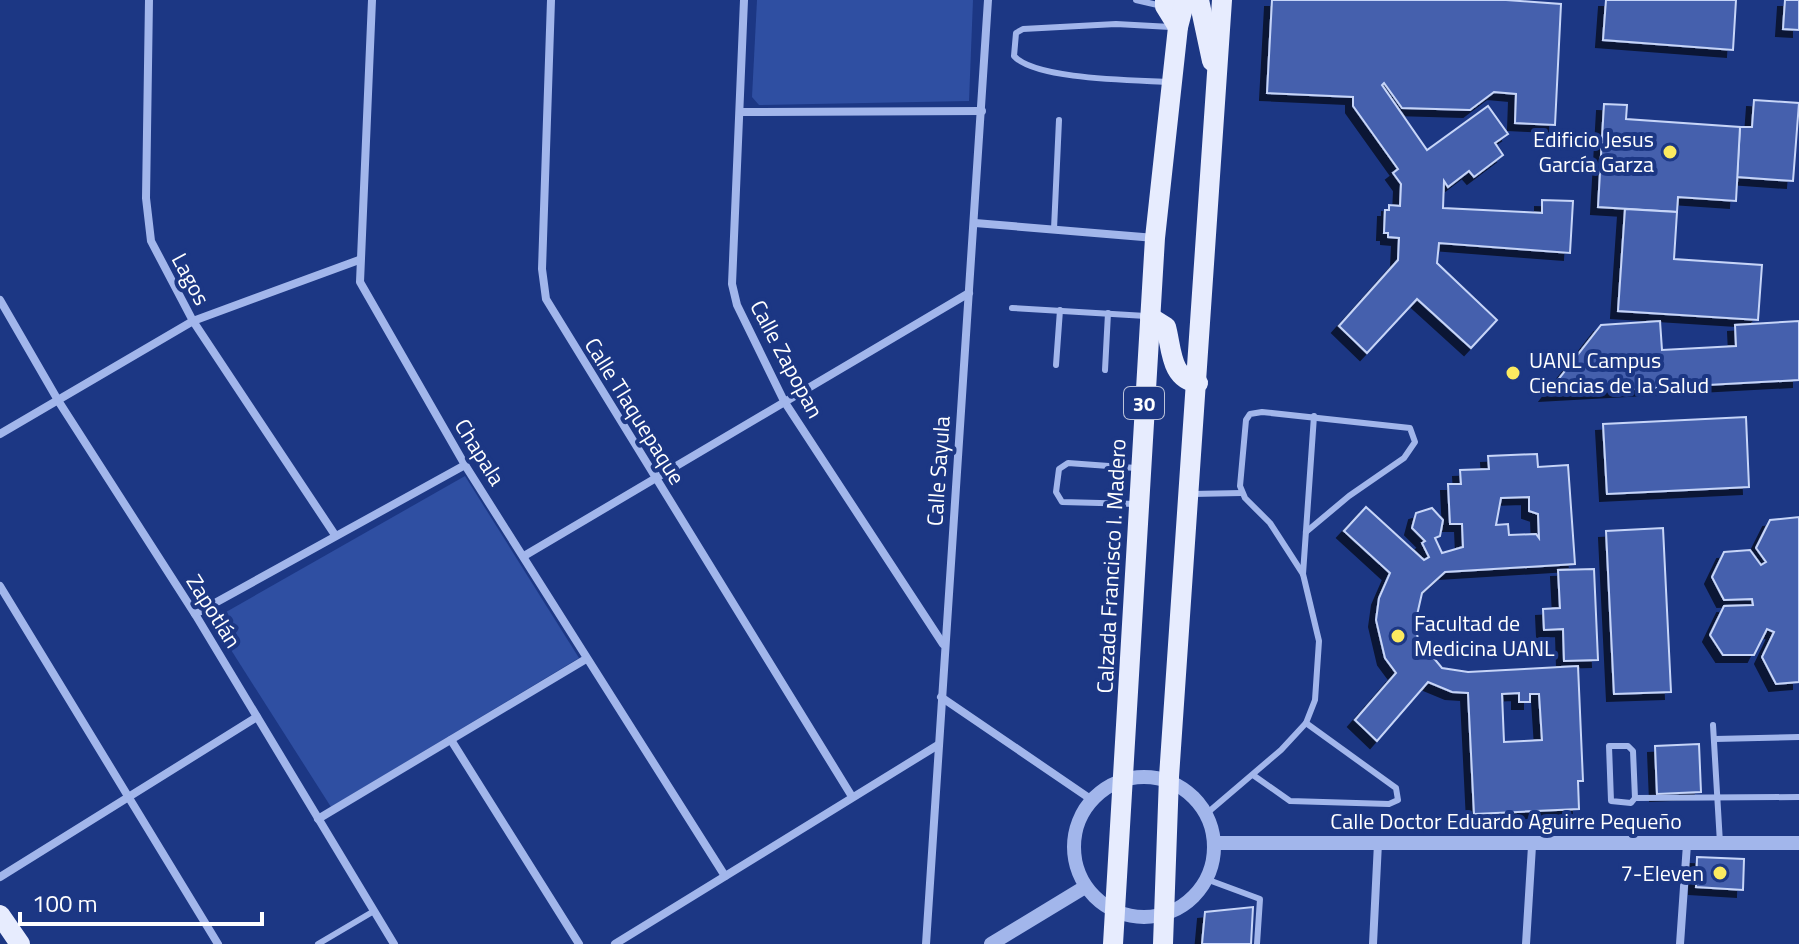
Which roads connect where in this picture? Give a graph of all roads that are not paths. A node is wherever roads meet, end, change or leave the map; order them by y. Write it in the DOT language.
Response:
graph roads {
  1 [pos="149,0"];
  2 [pos="372,0"];
  3 [pos="551,0"];
  4 [pos="744,0"];
  5 [pos="988,0"];
  6 [pos="1136,0"];
  7 [pos="1199,0"];
  8 [pos="1222,0"];
  9 [pos="1172,2"];
  10 [pos="1178,27"];
  11 [pos="1172,82"];
  12 [pos="1217,84"];
  13 [pos="982,111"];
  14 [pos="740,112"];
  15 [pos="1059,120"];
  16 [pos="975,223"];
  17 [pos="1054,229"];
  18 [pos="1155,238"];
  19 [pos="359,260"];
  20 [pos="969,293"];
  21 [pos="0,300"];
  22 [pos="1012,308"];
  23 [pos="1060,310"];
  24 [pos="1108,313"];
  25 [pos="1150,317"];
  26 [pos="193,321"];
  27 [pos="1056,365"];
  28 [pos="1105,370"];
  29 [pos="1198,383"];
  30 [pos="784,401"];
  31 [pos="59,402"];
  32 [pos="1314,416"];
  33 [pos="0,434"];
  34 [pos="465,465"];
  35 [pos="1140,468"];
  36 [pos="655,476"];
  37 [pos="1242,493"];
  38 [pos="1189,494"];
  39 [pos="1138,504"];
  40 [pos="1306,532"];
  41 [pos="335,535"];
  42 [pos="524,556"];
  43 [pos="1303,574"];
  44 [pos="0,586"];
  45 [pos="195,614"];
  46 [pos="944,646"];
  47 [pos="586,659"];
  48 [pos="941,697"];
  49 [pos="257,717"];
  50 [pos="1306,723"];
  51 [pos="1713,725"];
  52 [pos="1799,737"];
  53 [pos="1715,739"];
  54 [pos="451,740"];
  55 [pos="938,745"];
  56 [pos="1253,775"];
  57 [pos="1123,779"];
  58 [pos="1170,781"];
  59 [pos="851,795"];
  60 [pos="1799,797"];
  61 [pos="130,798"];
  62 [pos="1635,798"];
  63 [pos="1719,798"];
  64 [pos="1092,800"];
  65 [pos="1206,814"];
  66 [pos="318,819"];
  67 [pos="1214,843"];
  68 [pos="1378,843"];
  69 [pos="1720,843"];
  70 [pos="1799,843"];
  71 [pos="1687,844"];
  72 [pos="1532,846"];
  73 [pos="725,876"];
  74 [pos="0,877"];
  75 [pos="1206,879"];
  76 [pos="1085,887"];
  77 [pos="374,911"];
  78 [pos="1116,912"];
  79 [pos="1165,914"];
  80 [pos="0,915"];
  81 [pos="20,944"];
  82 [pos="218,944"];
  83 [pos="318,944"];
  84 [pos="394,944"];
  85 [pos="579,944"];
  86 [pos="615,944"];
  87 [pos="926,944"];
  88 [pos="991,944"];
  89 [pos="1113,944"];
  90 [pos="1163,944"];
  91 [pos="1257,944"];
  92 [pos="1373,944"];
  93 [pos="1526,944"];
  94 [pos="1680,944"];
  1 -- 26 [label="street, Lagos"];
  2 -- 19 [label="street, Chapala"];
  3 -- 36 [label="street, Calle Tlaquepaque"];
  4 -- 14 [label="street, Calle Zapopan"];
  5 -- 13 [label="street, Calle Sayula"];
  6 -- 9 [label="lane"];
  7 -- 12 [label="main road"];
  8 -- 12 [label="main road, 30"];
  9 -- 10 [label="main road"];
  10 -- 11 [label="main road, Calzada Francisco I. Madero / 30"];
  10 -- 11 [label="lane"];
  11 -- 18 [label="main road, Calzada Francisco I. Madero / 30"];
  12 -- 29 [label="main road, 30"];
  13 -- 14 [label="street"];
  13 -- 16 [label="street, Calle Sayula"];
  14 -- 30 [label="street, Calle Zapopan"];
  15 -- 17 [label="lane"];
  16 -- 17 [label="street"];
  16 -- 20 [label="street, Calle Sayula"];
  17 -- 18 [label="street"];
  18 -- 25 [label="main road, Calzada Francisco I. Madero / 30"];
  19 -- 26 [label="street"];
  19 -- 34 [label="street, Chapala"];
  20 -- 30 [label="street"];
  20 -- 46 [label="street, Calle Sayula"];
  21 -- 31 [label="street, Zapotlán"];
  22 -- 23 [label="lane"];
  23 -- 24 [label="lane"];
  23 -- 27 [label="lane"];
  24 -- 25 [label="lane"];
  24 -- 28 [label="lane"];
  25 -- 29 [label="main road"];
  25 -- 35 [label="main road, Calzada Francisco I. Madero / 30"];
  26 -- 31 [label="street"];
  26 -- 41 [label="street, Lagos"];
  29 -- 38 [label="main road, 30"];
  30 -- 36 [label="street"];
  30 -- 46 [label="street, Calle Zapopan"];
  31 -- 33 [label="street"];
  31 -- 45 [label="street, Zapotlán"];
  32 -- 37 [label="lane"];
  32 -- 40 [label="lane"];
  32 -- 40 [label="lane"];
  34 -- 41 [label="street"];
  34 -- 42 [label="street, Chapala"];
  35 -- 39 [label="main road, Calzada Francisco I. Madero / 30"];
  35 -- 39 [label="lane"];
  36 -- 42 [label="street"];
  36 -- 59 [label="street, Calle Tlaquepaque"];
  37 -- 38 [label="lane"];
  37 -- 43 [label="lane"];
  38 -- 58 [label="main road, 30"];
  39 -- 57 [label="main road, Calzada Francisco I. Madero / 30"];
  40 -- 43 [label="lane"];
  41 -- 45 [label="street"];
  42 -- 47 [label="street, Chapala"];
  43 -- 50 [label="lane"];
  44 -- 61 [label="street"];
  45 -- 49 [label="street, Zapotlán"];
  46 -- 48 [label="street, Calle Sayula"];
  47 -- 54 [label="street"];
  47 -- 73 [label="street, Chapala"];
  48 -- 55 [label="street, Calle Sayula"];
  48 -- 64 [label="street"];
  49 -- 61 [label="street"];
  49 -- 66 [label="street, Zapotlán"];
  50 -- 56 [label="lane"];
  50 -- 56 [label="lane"];
  51 -- 53 [label="lane"];
  52 -- 53 [label="lane"];
  53 -- 63 [label="lane"];
  54 -- 66 [label="street"];
  54 -- 85 [label="street"];
  55 -- 59 [label="street"];
  55 -- 87 [label="street, Calle Sayula"];
  56 -- 65 [label="lane"];
  57 -- 58 [label="street"];
  57 -- 64 [label="street"];
  57 -- 78 [label="main road, Calzada Francisco I. Madero / 30"];
  58 -- 65 [label="street"];
  58 -- 79 [label="main road, 30"];
  59 -- 73 [label="street"];
  60 -- 63 [label="lane"];
  61 -- 74 [label="street"];
  61 -- 82 [label="street"];
  62 -- 62 [label="lane"];
  62 -- 63 [label="lane"];
  63 -- 69 [label="lane"];
  64 -- 76 [label="street"];
  65 -- 67 [label="street"];
  66 -- 77 [label="street, Zapotlán"];
  67 -- 68 [label="street, Calle Doctor Eduardo Aguirre Pequeño"];
  67 -- 75 [label="street"];
  68 -- 72 [label="street, Calle Doctor Eduardo Aguirre Pequeño"];
  68 -- 92 [label="street"];
  69 -- 70 [label="street, Calle Doctor Eduardo Aguirre Pequeño"];
  69 -- 71 [label="street, Calle Doctor Eduardo Aguirre Pequeño"];
  71 -- 72 [label="street, Calle Doctor Eduardo Aguirre Pequeño"];
  71 -- 94 [label="street"];
  72 -- 93 [label="street"];
  73 -- 86 [label="street"];
  75 -- 79 [label="street"];
  75 -- 91 [label="lane"];
  76 -- 78 [label="street"];
  76 -- 88 [label="street"];
  77 -- 83 [label="lane"];
  77 -- 84 [label="street, Zapotlán"];
  78 -- 79 [label="street"];
  78 -- 89 [label="main road, Calzada Francisco I. Madero / 30"];
  79 -- 90 [label="main road, 30"];
  80 -- 81 [label="main road"];
}
